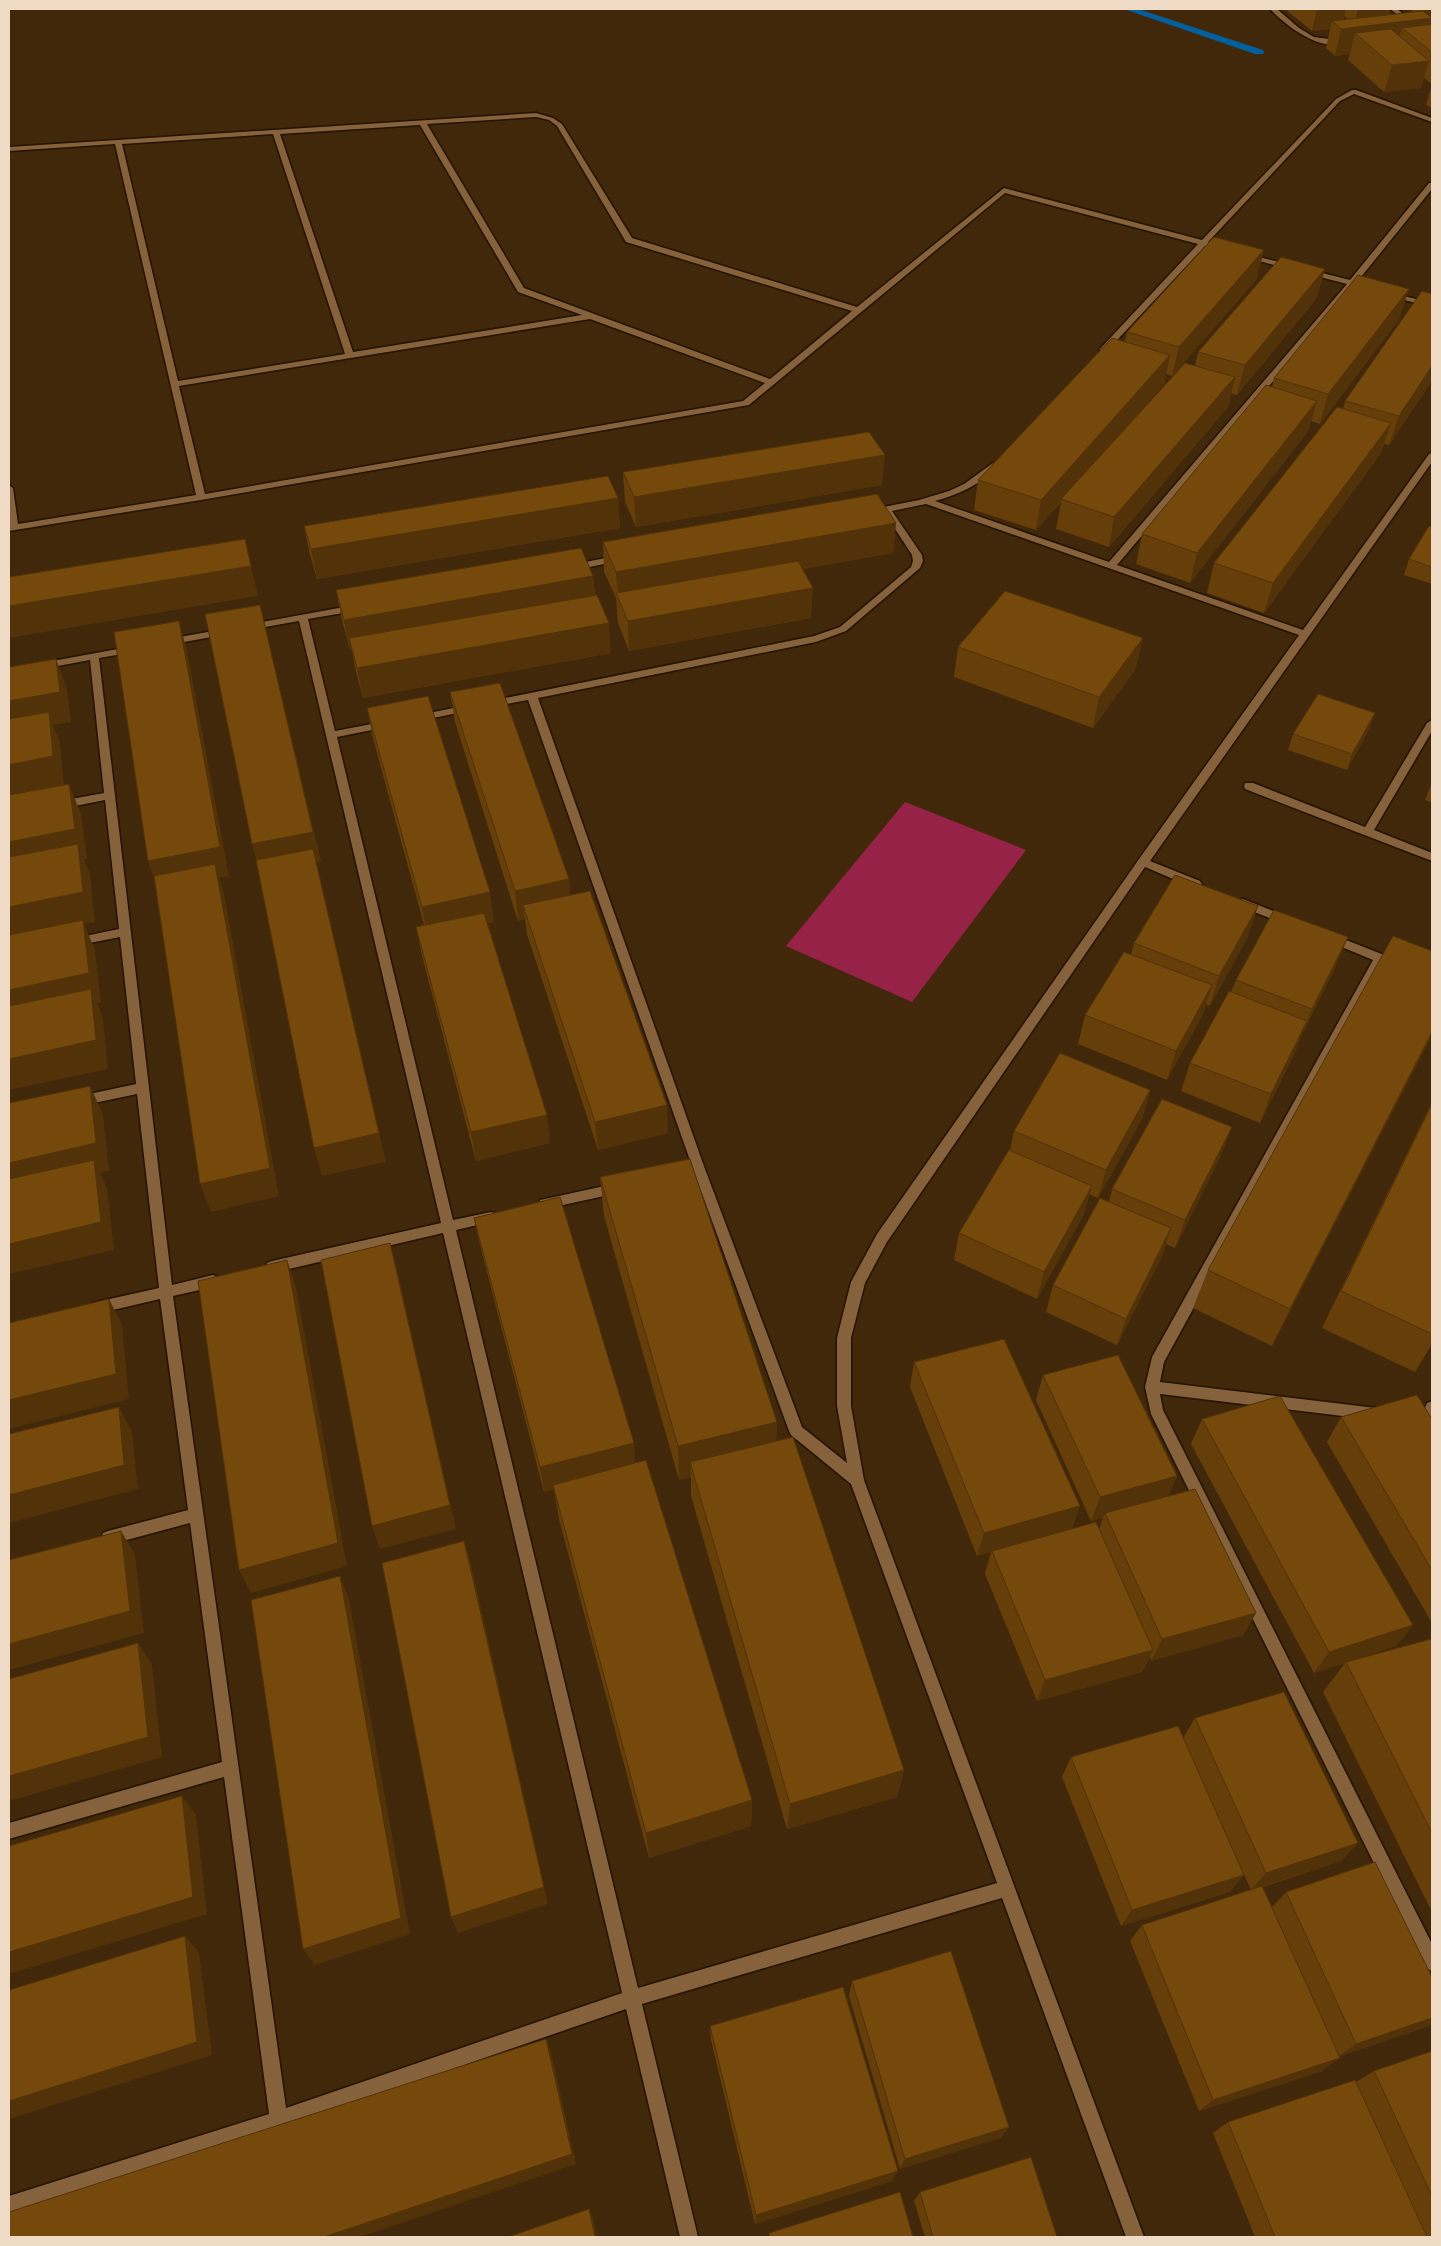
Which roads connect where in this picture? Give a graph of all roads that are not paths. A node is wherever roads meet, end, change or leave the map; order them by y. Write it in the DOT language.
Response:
graph roads {
  1 [pos="1273,9"];
  2 [pos="1393,9"];
  3 [pos="1432,28"];
  4 [pos="1421,30"];
  5 [pos="1411,31"];
  6 [pos="1354,39"];
  7 [pos="1432,39"];
  8 [pos="1432,120"];
  9 [pos="422,122"];
  10 [pos="276,132"];
  11 [pos="118,142"];
  12 [pos="9,149"];
  13 [pos="1432,185"];
  14 [pos="1204,243"];
  15 [pos="1222,248"];
  16 [pos="1241,253"];
  17 [pos="1352,283"];
  18 [pos="1432,305"];
  19 [pos="857,310"];
  20 [pos="590,316"];
  21 [pos="350,356"];
  22 [pos="1094,359"];
  23 [pos="770,382"];
  24 [pos="174,384"];
  25 [pos="1432,456"];
  26 [pos="998,460"];
  27 [pos="9,488"];
  28 [pos="201,497"];
  29 [pos="924,500"];
  30 [pos="886,509"];
  31 [pos="857,514"];
  32 [pos="12,528"];
  33 [pos="633,556"];
  34 [pos="1111,566"];
  35 [pos="565,569"];
  36 [pos="361,606"];
  37 [pos="303,617"];
  38 [pos="1306,634"];
  39 [pos="160,644"];
  40 [pos="142,647"];
  41 [pos="94,656"];
  42 [pos="9,672"];
  43 [pos="532,696"];
  44 [pos="1432,724"];
  45 [pos="331,735"];
  46 [pos="1249,786"];
  47 [pos="110,796"];
  48 [pos="45,808"];
  49 [pos="1368,832"];
  50 [pos="1432,857"];
  51 [pos="1143,862"];
  52 [pos="1207,888"];
  53 [pos="1234,899"];
  54 [pos="1298,925"];
  55 [pos="124,932"];
  56 [pos="1316,932"];
  57 [pos="66,944"];
  58 [pos="1380,958"];
  59 [pos="1397,966"];
  60 [pos="142,1088"];
  61 [pos="66,1104"];
  62 [pos="632,1184"];
  63 [pos="535,1207"];
  64 [pos="506,1213"];
  65 [pos="448,1227"];
  66 [pos="263,1270"];
  67 [pos="224,1278"];
  68 [pos="166,1292"];
  69 [pos="83,1311"];
  70 [pos="1152,1387"];
  71 [pos="1388,1416"];
  72 [pos="857,1480"];
  73 [pos="196,1515"];
  74 [pos="93,1542"];
  75 [pos="230,1767"];
  76 [pos="9,1831"];
  77 [pos="1006,1889"];
  78 [pos="1432,1962"];
  79 [pos="632,1998"];
  80 [pos="279,2120"];
  81 [pos="9,2205"];
  82 [pos="689,2237"];
  83 [pos="1134,2237"];
  1 -- 6 [label="street"];
  2 -- 4 [label="street"];
  3 -- 4 [label="street"];
  4 -- 5 [label="street"];
  4 -- 7 [label="street"];
  8 -- 14 [label="street"];
  9 -- 10 [label="street"];
  9 -- 19 [label="street"];
  9 -- 20 [label="street"];
  10 -- 11 [label="street"];
  10 -- 21 [label="street"];
  11 -- 12 [label="street"];
  11 -- 24 [label="street"];
  13 -- 17 [label="street"];
  14 -- 15 [label="street"];
  14 -- 19 [label="street"];
  14 -- 22 [label="street"];
  16 -- 17 [label="street"];
  17 -- 18 [label="street"];
  17 -- 34 [label="street"];
  19 -- 23 [label="street"];
  20 -- 21 [label="street"];
  20 -- 23 [label="street"];
  21 -- 24 [label="street"];
  23 -- 28 [label="street"];
  24 -- 28 [label="street"];
  25 -- 38 [label="street"];
  26 -- 29 [label="street"];
  27 -- 32 [label="street"];
  28 -- 32 [label="street"];
  29 -- 30 [label="street"];
  29 -- 34 [label="street"];
  30 -- 31 [label="street"];
  30 -- 43 [label="street"];
  33 -- 35 [label="street"];
  34 -- 38 [label="street"];
  36 -- 37 [label="street"];
  37 -- 39 [label="street"];
  37 -- 45 [label="street"];
  38 -- 51 [label="street"];
  40 -- 41 [label="street"];
  41 -- 42 [label="street"];
  41 -- 47 [label="street"];
  43 -- 45 [label="street"];
  43 -- 72 [label="street"];
  44 -- 49 [label="street"];
  45 -- 65 [label="street"];
  46 -- 49 [label="street"];
  47 -- 48 [label="street"];
  47 -- 55 [label="street"];
  49 -- 50 [label="street"];
  51 -- 52 [label="street"];
  51 -- 72 [label="street"];
  53 -- 54 [label="street"];
  55 -- 57 [label="street"];
  55 -- 60 [label="street"];
  56 -- 58 [label="street"];
  58 -- 59 [label="street"];
  58 -- 70 [label="street"];
  60 -- 61 [label="street"];
  60 -- 68 [label="street"];
  62 -- 63 [label="street"];
  64 -- 65 [label="street"];
  65 -- 66 [label="street"];
  65 -- 79 [label="street"];
  67 -- 68 [label="street"];
  68 -- 69 [label="street"];
  68 -- 73 [label="street"];
  70 -- 71 [label="street"];
  70 -- 78 [label="street"];
  72 -- 77 [label="street"];
  73 -- 74 [label="street"];
  73 -- 75 [label="street"];
  75 -- 76 [label="street"];
  75 -- 80 [label="street"];
  77 -- 79 [label="street"];
  77 -- 83 [label="street"];
  79 -- 80 [label="street"];
  79 -- 82 [label="street"];
  80 -- 81 [label="street"];
}
